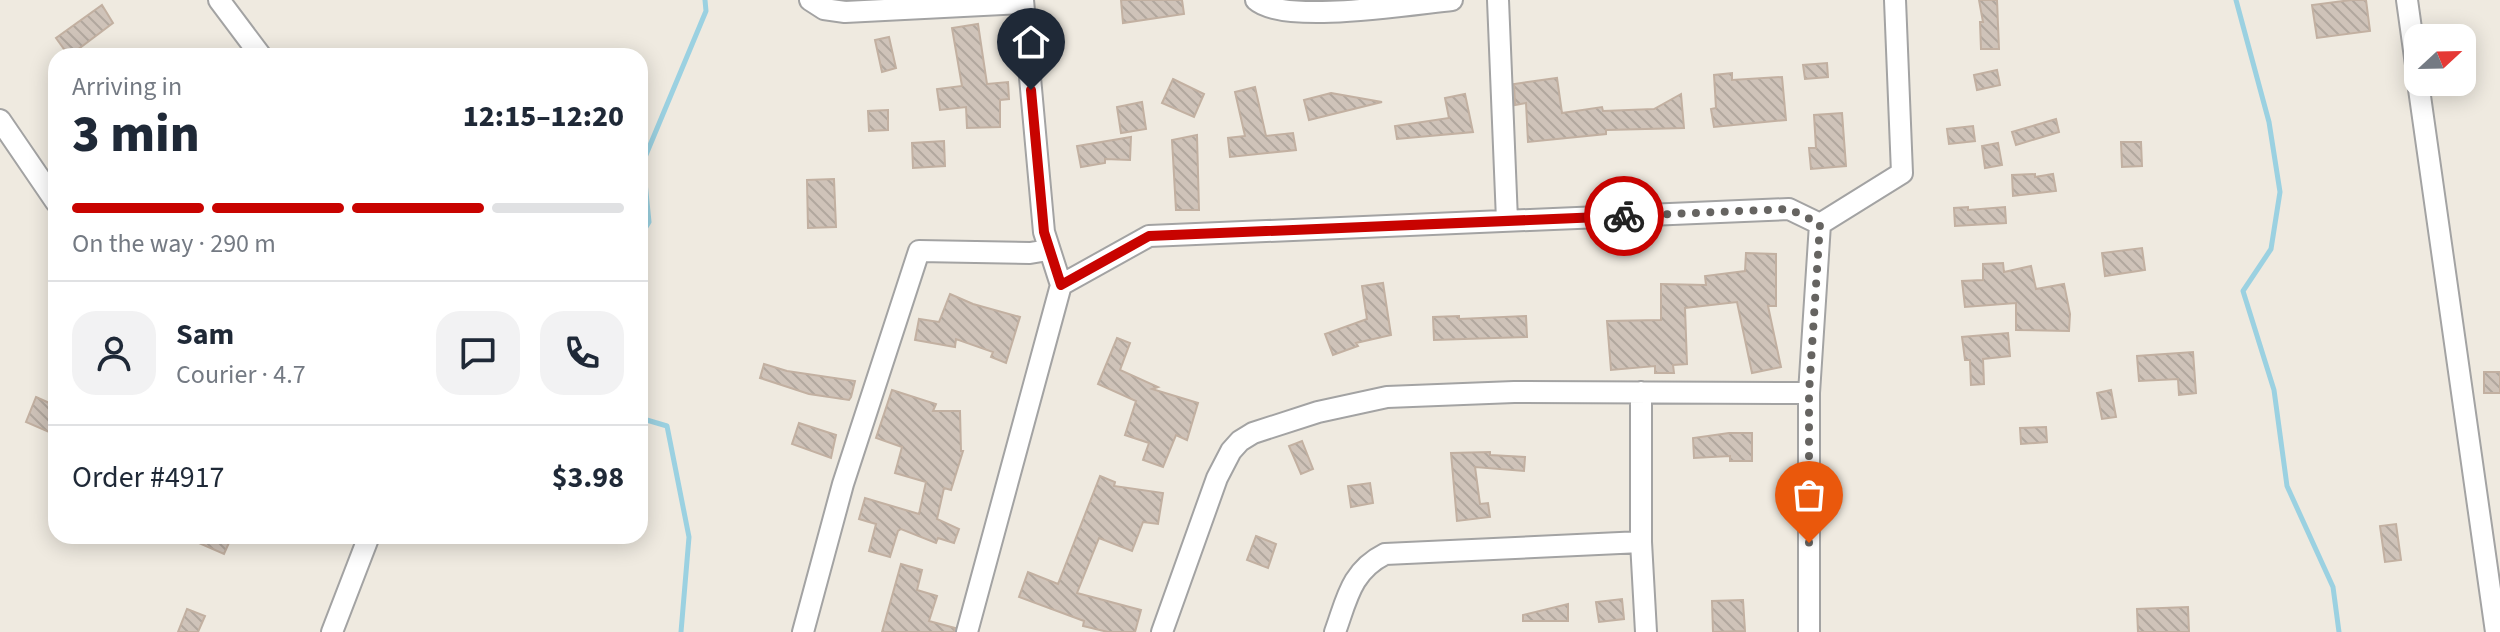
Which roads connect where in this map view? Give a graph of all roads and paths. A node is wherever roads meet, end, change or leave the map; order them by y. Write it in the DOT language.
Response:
graph roads {
  1 [pos="219,0"];
  2 [pos="810,0"];
  3 [pos="1256,0"];
  4 [pos="1452,0"];
  5 [pos="1498,0"];
  6 [pos="1895,0"];
  7 [pos="2407,0"];
  8 [pos="1023,1"];
  9 [pos="2410,24"];
  10 [pos="255,48"];
  11 [pos="2420,96"];
  12 [pos="0,120"];
  13 [pos="48,190"];
  14 [pos="1507,220"];
  15 [pos="1820,224"];
  16 [pos="1048,250"];
  17 [pos="1061,285"];
  18 [pos="1641,392"];
  19 [pos="1809,393"];
  20 [pos="1641,542"];
  21 [pos="366,544"];
  22 [pos="332,632"];
  23 [pos="803,632"];
  24 [pos="967,632"];
  25 [pos="1162,632"];
  26 [pos="1335,632"];
  27 [pos="1646,632"];
  28 [pos="1809,632"];
  29 [pos="2496,632"];
  1 -- 10 [label="street"];
  2 -- 8 [label="street"];
  3 -- 4 [label="street"];
  5 -- 14 [label="street"];
  6 -- 15 [label="street"];
  7 -- 9 [label="street"];
  8 -- 16 [label="street"];
  11 -- 29 [label="street"];
  12 -- 13 [label="street"];
  14 -- 15 [label="street"];
  14 -- 17 [label="street"];
  15 -- 19 [label="street"];
  16 -- 17 [label="street"];
  16 -- 23 [label="street"];
  17 -- 24 [label="street"];
  18 -- 19 [label="street"];
  18 -- 20 [label="street"];
  18 -- 25 [label="street"];
  19 -- 28 [label="street"];
  20 -- 26 [label="street"];
  20 -- 27 [label="street"];
  21 -- 22 [label="street"];
}
